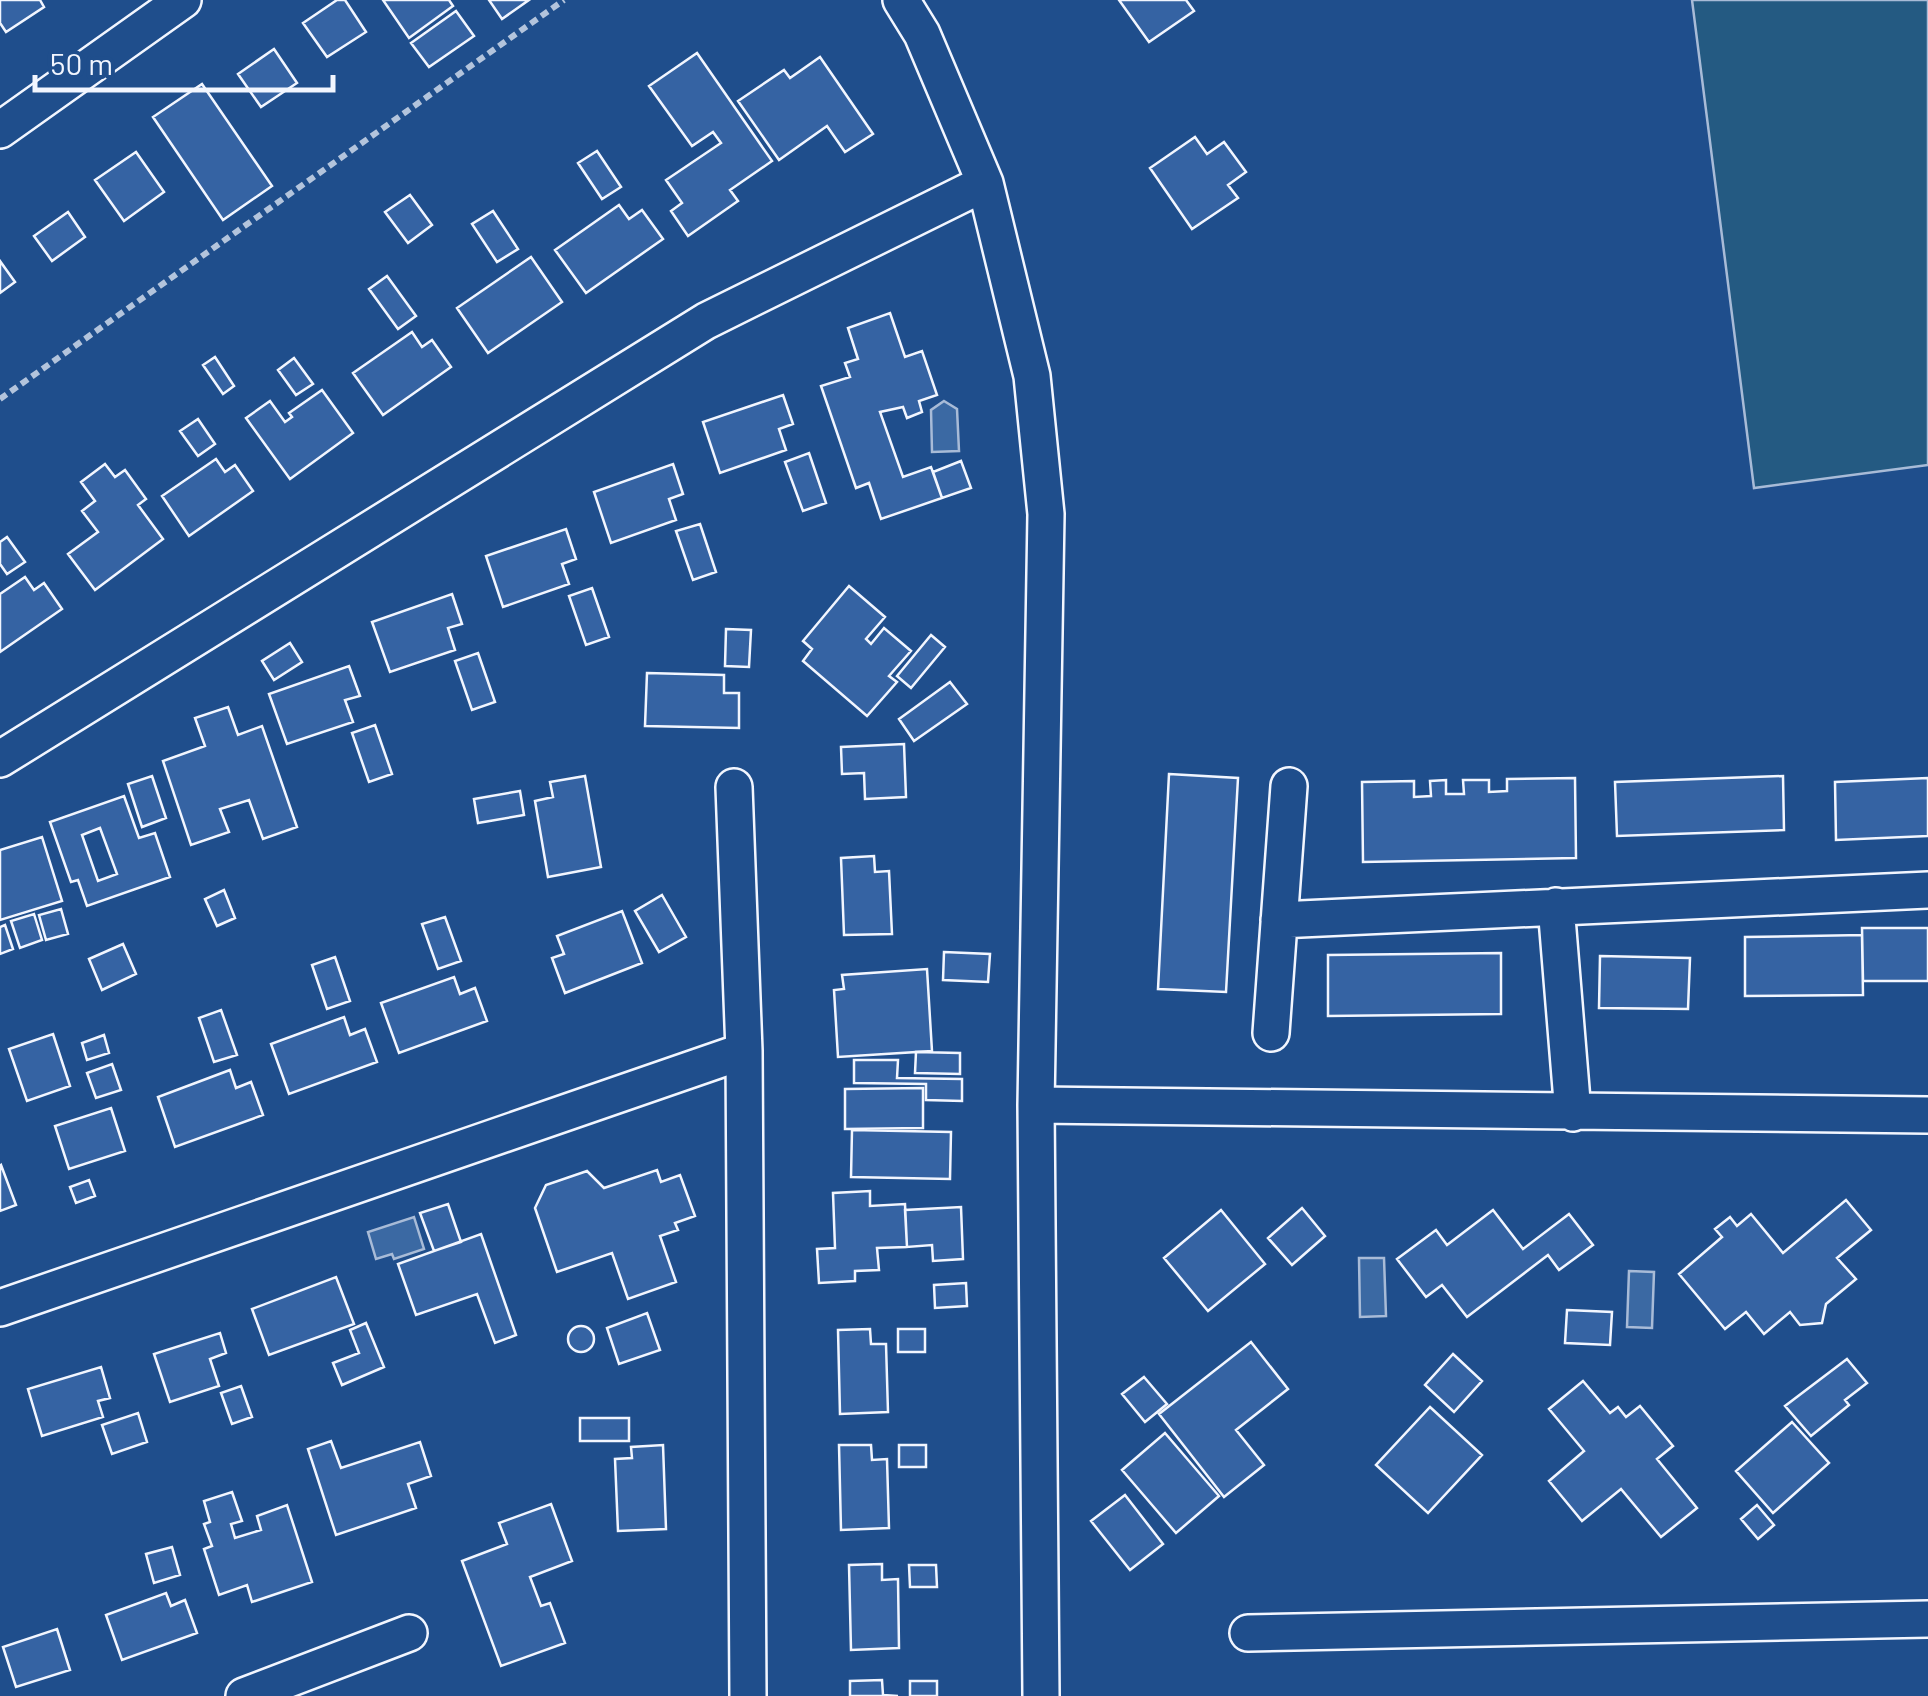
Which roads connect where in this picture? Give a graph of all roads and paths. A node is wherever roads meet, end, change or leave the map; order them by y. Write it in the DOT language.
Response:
graph roads {
  1 [pos="183,0"];
  2 [pos="564,0"];
  3 [pos="901,0"];
  4 [pos="0,130"];
  5 [pos="985,183"];
  6 [pos="0,399"];
  7 [pos="0,759"];
  8 [pos="1289,786"];
  9 [pos="734,788"];
  10 [pos="1928,890"];
  11 [pos="1556,906"];
  12 [pos="1279,920"];
  13 [pos="1271,1034"];
  14 [pos="744,1051"];
  15 [pos="1036,1105"];
  16 [pos="1572,1114"];
  17 [pos="1928,1115"];
  18 [pos="0,1308"];
  19 [pos="1928,1619"];
  20 [pos="408,1633"];
  21 [pos="1248,1633"];
  22 [pos="244,1696"];
  23 [pos="748,1696"];
  24 [pos="1041,1696"];
  1 -- 4 [label="street"];
  2 -- 6 [label="path"];
  3 -- 5 [label="street"];
  5 -- 7 [label="street"];
  5 -- 15 [label="street"];
  8 -- 12 [label="street"];
  9 -- 14 [label="street"];
  10 -- 11 [label="street"];
  11 -- 12 [label="street"];
  11 -- 16 [label="street"];
  12 -- 13 [label="street"];
  14 -- 18 [label="street"];
  14 -- 23 [label="street"];
  15 -- 16 [label="street"];
  15 -- 24 [label="street"];
  16 -- 17 [label="street"];
  19 -- 21 [label="street"];
  20 -- 22 [label="street"];
}
